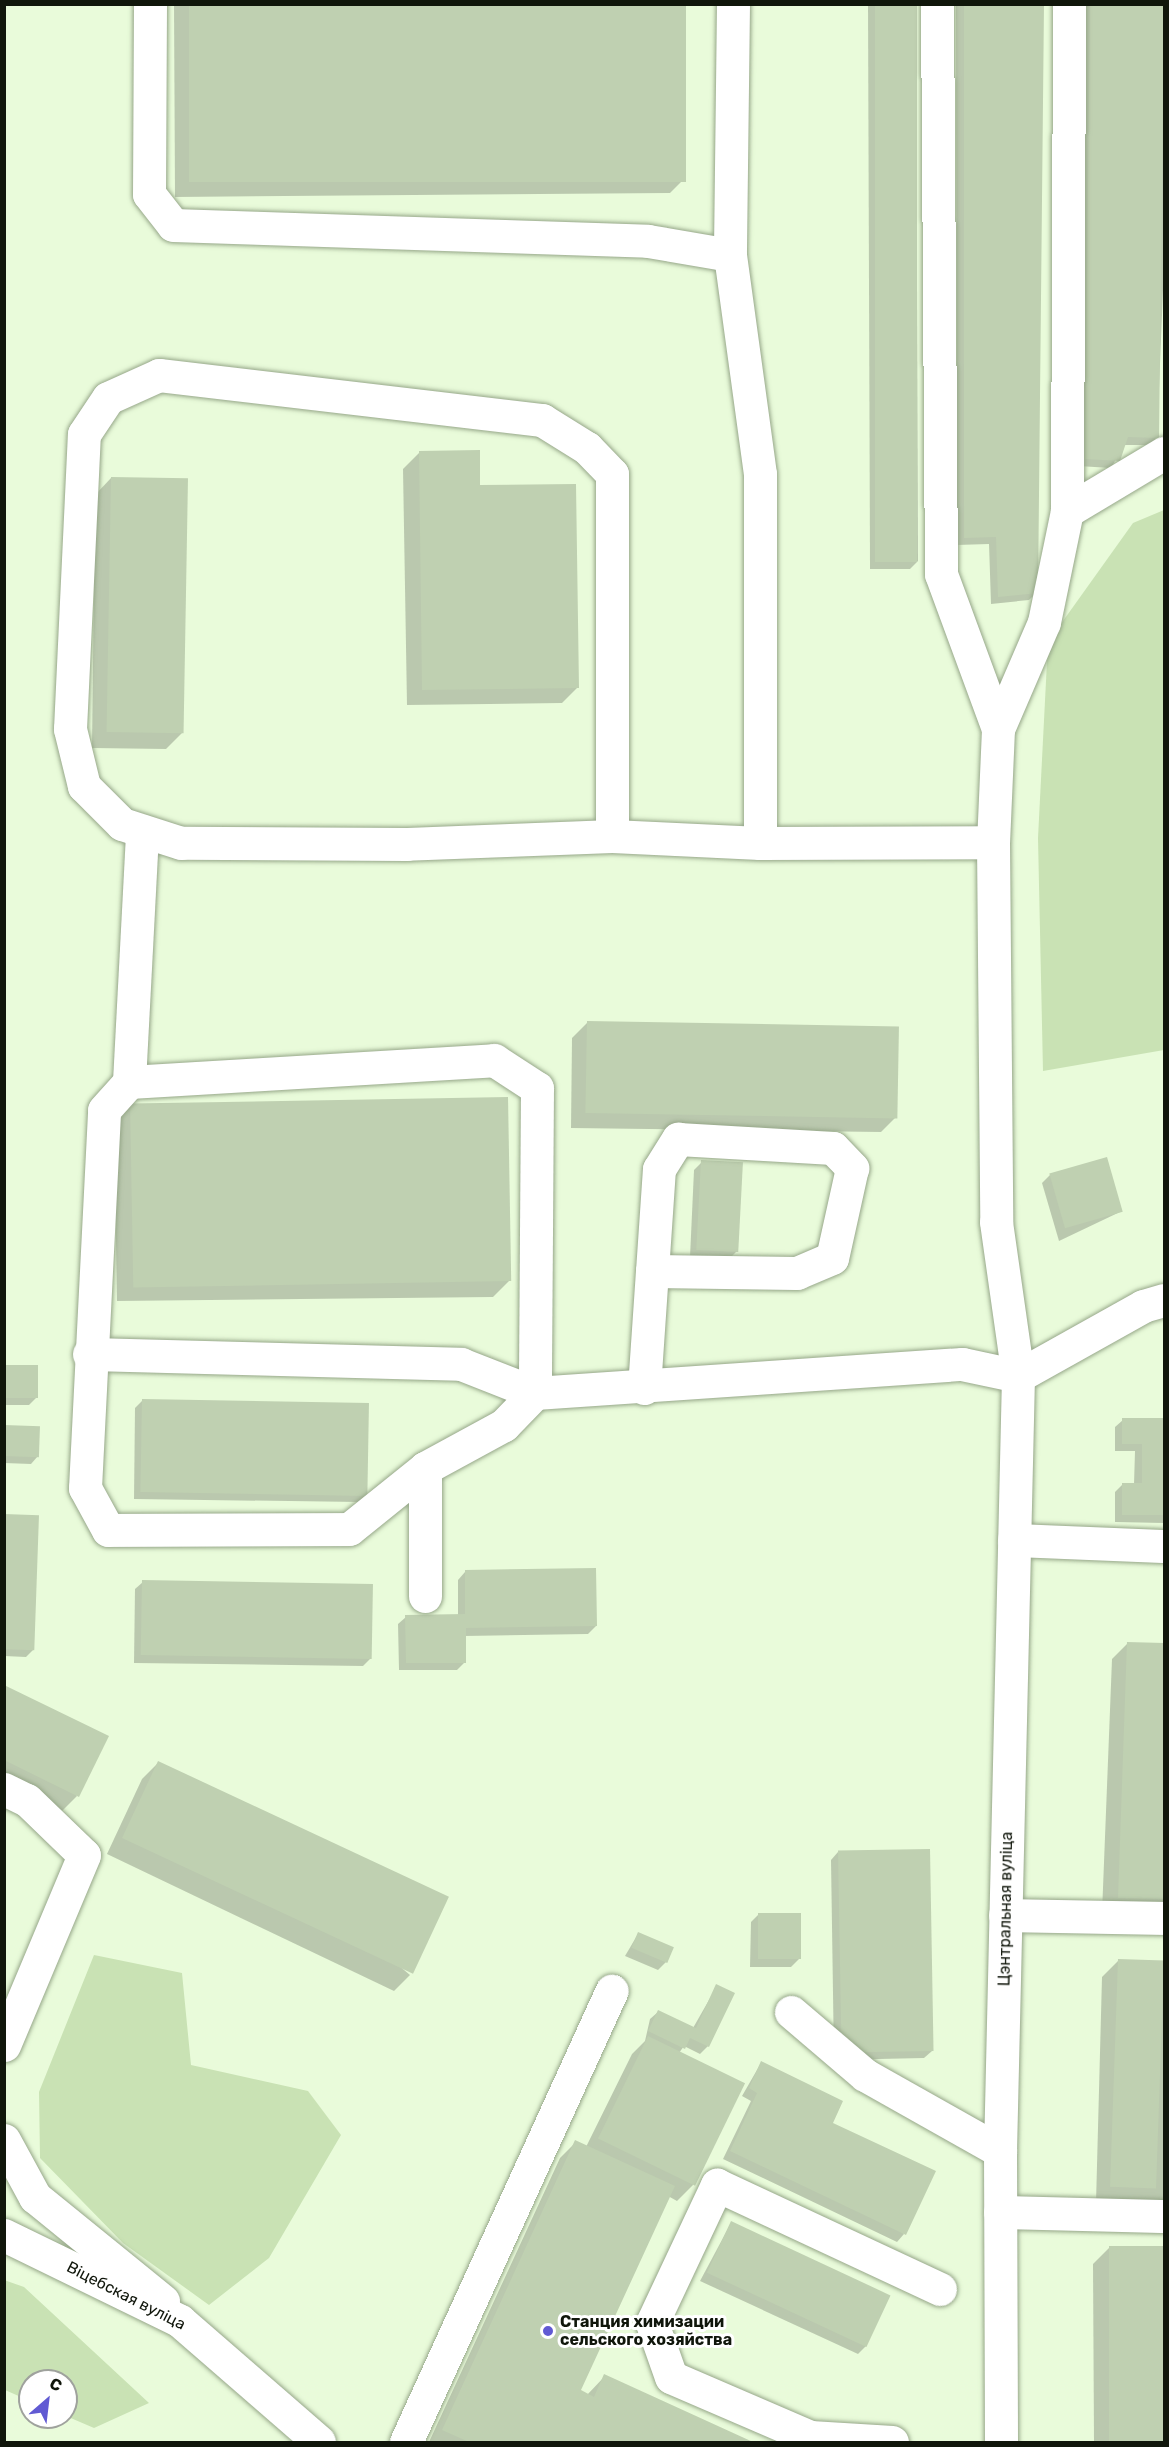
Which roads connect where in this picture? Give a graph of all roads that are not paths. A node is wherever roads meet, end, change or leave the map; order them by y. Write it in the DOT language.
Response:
graph roads {
  1 [pos="150,4"];
  2 [pos="733,4"];
  3 [pos="937,4"];
  4 [pos="1069,4"];
  5 [pos="730,255"];
  6 [pos="1164,453"];
  7 [pos="1067,511"];
  8 [pos="998,729"];
  9 [pos="142,831"];
  10 [pos="612,836"];
  11 [pos="993,842"];
  12 [pos="760,843"];
  13 [pos="129,1082"];
  14 [pos="652,1271"];
  15 [pos="1164,1300"];
  16 [pos="89,1354"];
  17 [pos="1018,1376"];
  18 [pos="644,1388"];
  19 [pos="535,1393"];
  20 [pos="425,1468"];
  21 [pos="1014,1540"];
  22 [pos="1164,1546"];
  23 [pos="425,1596"];
  24 [pos="4,1789"];
  25 [pos="1005,1915"];
  26 [pos="1164,1918"];
  27 [pos="612,1991"];
  28 [pos="791,2012"];
  29 [pos="4,2044"];
  30 [pos="4,2140"];
  31 [pos="1000,2151"];
  32 [pos="1000,2212"];
  33 [pos="1164,2216"];
  34 [pos="4,2235"];
  35 [pos="940,2289"];
  36 [pos="180,2321"];
  37 [pos="319,2442"];
  38 [pos="406,2442"];
  39 [pos="892,2442"];
  40 [pos="1001,2442"];
  1 -- 5 [label="street"];
  2 -- 5 [label="street"];
  3 -- 8 [label="street"];
  4 -- 7 [label="street"];
  5 -- 12 [label="street"];
  6 -- 7 [label="street"];
  7 -- 8 [label="street"];
  8 -- 11 [label="street, Цэнтральная вуліца"];
  9 -- 10 [label="street"];
  9 -- 10 [label="street"];
  9 -- 13 [label="street"];
  10 -- 12 [label="street"];
  11 -- 12 [label="street"];
  11 -- 17 [label="street, Цэнтральная вуліца"];
  13 -- 16 [label="street"];
  13 -- 19 [label="street"];
  14 -- 14 [label="street"];
  14 -- 18 [label="street"];
  15 -- 17 [label="street"];
  16 -- 19 [label="street"];
  16 -- 20 [label="street"];
  17 -- 18 [label="street"];
  17 -- 21 [label="street, Цэнтральная вуліца"];
  18 -- 19 [label="street"];
  19 -- 20 [label="street"];
  20 -- 23 [label="street"];
  21 -- 22 [label="street"];
  21 -- 25 [label="street, Цэнтральная вуліца"];
  24 -- 29 [label="street"];
  25 -- 26 [label="street"];
  25 -- 31 [label="street, Цэнтральная вуліца"];
  27 -- 38 [label="street"];
  28 -- 31 [label="street"];
  30 -- 36 [label="street"];
  31 -- 32 [label="street, Цэнтральная вуліца"];
  32 -- 33 [label="street"];
  32 -- 40 [label="street, Цэнтральная вуліца"];
  34 -- 36 [label="street, Віцебская вуліца"];
  35 -- 39 [label="street"];
  36 -- 37 [label="street, Віцебская вуліца"];
}
